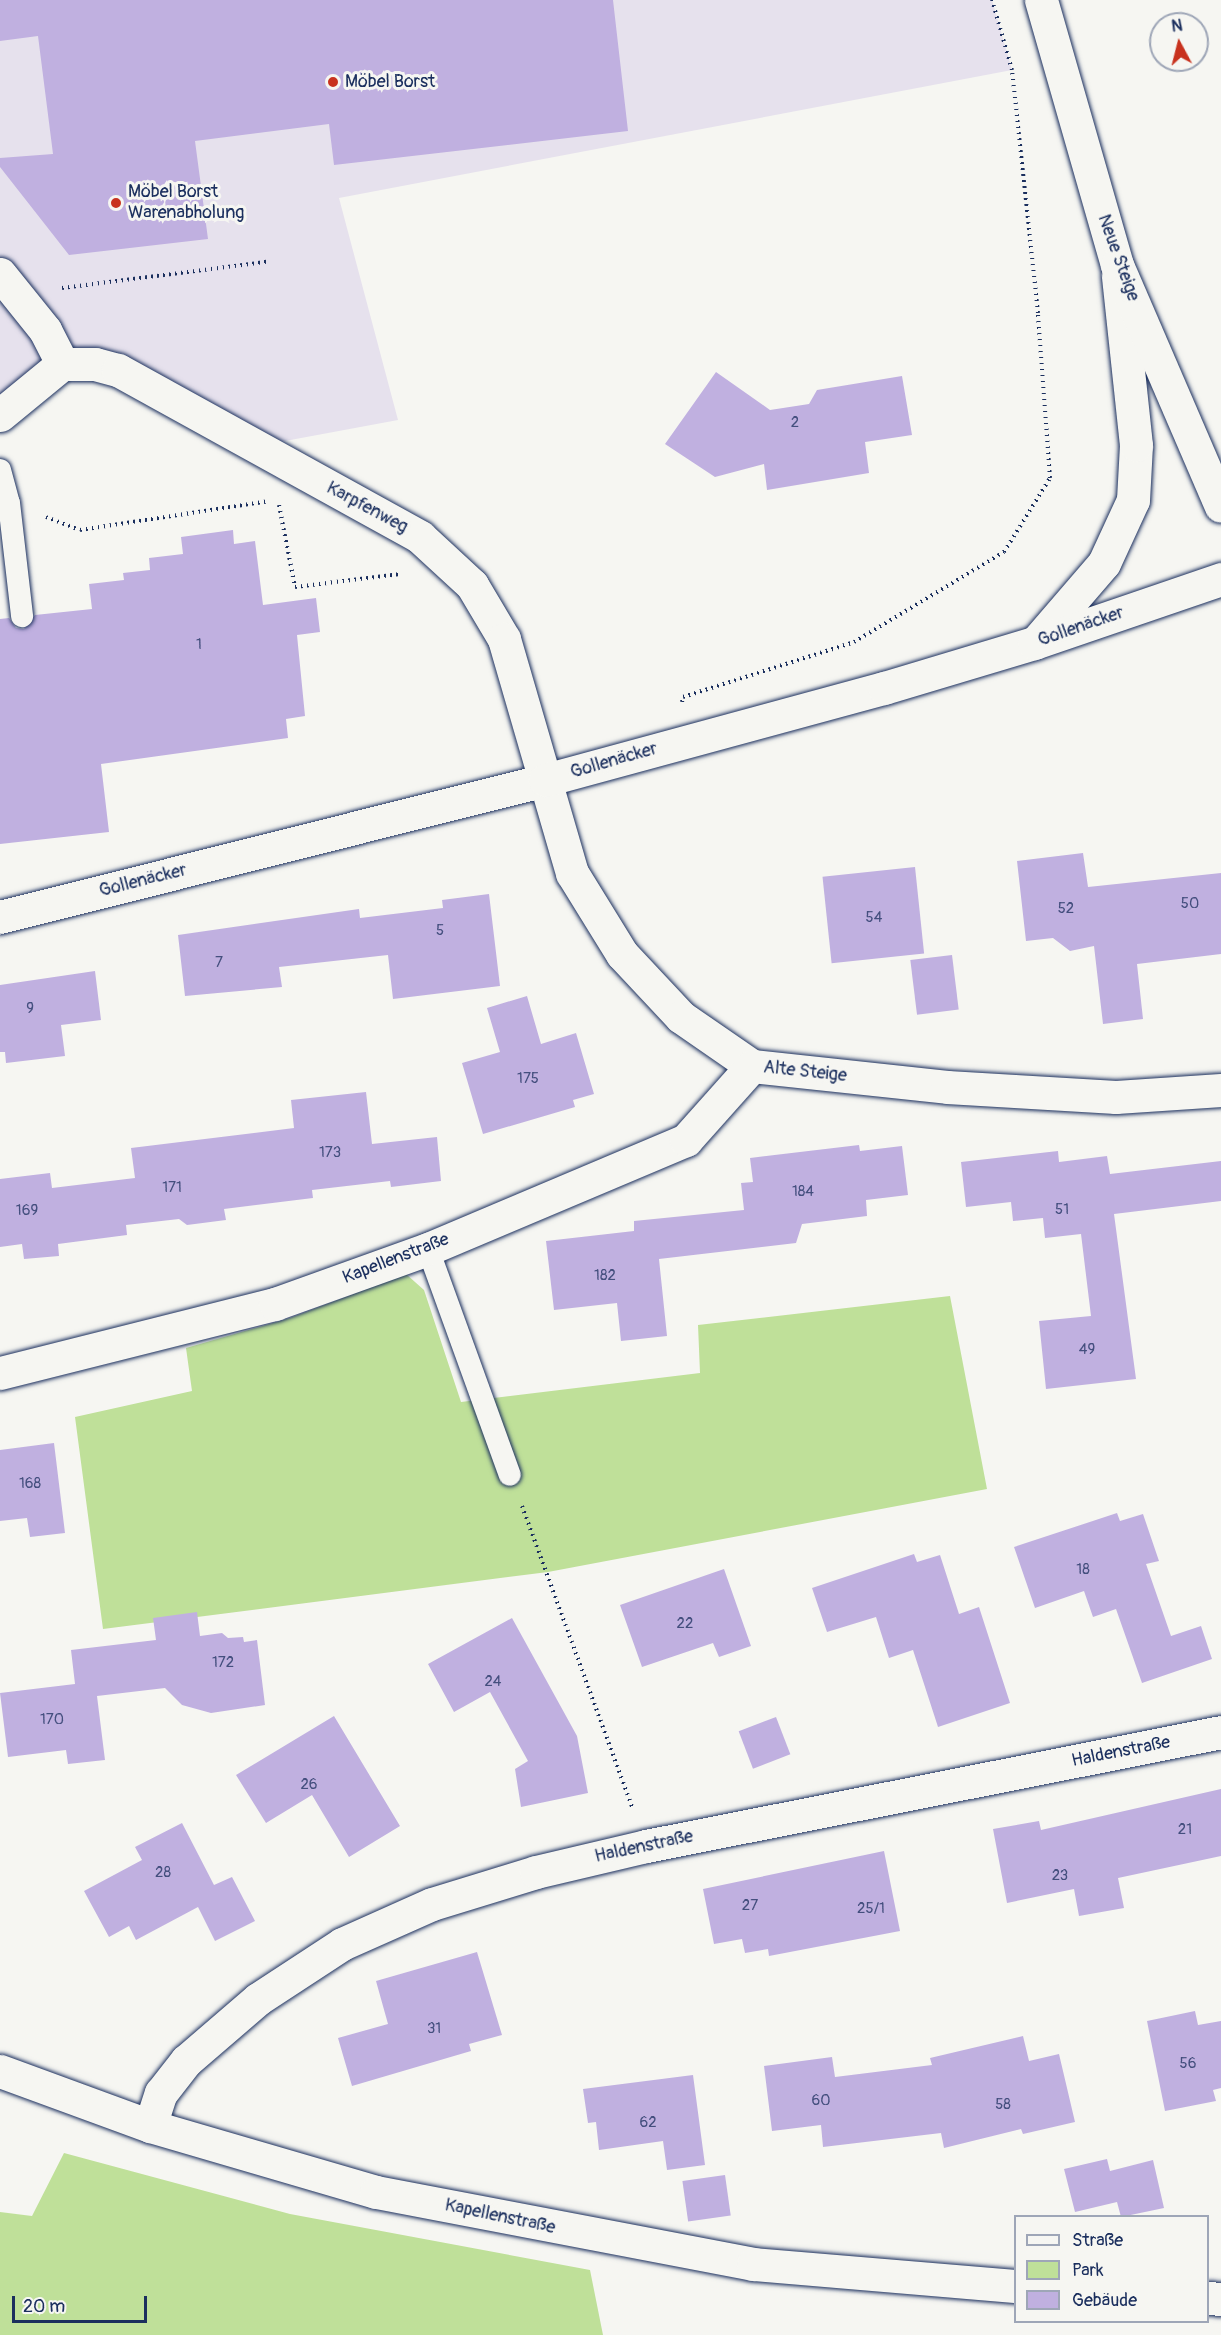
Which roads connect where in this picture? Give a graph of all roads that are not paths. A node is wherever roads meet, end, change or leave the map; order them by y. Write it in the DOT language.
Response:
graph roads {
  1 [pos="1041,0"];
  2 [pos="1117,265"];
  3 [pos="8,284"];
  4 [pos="62,364"];
  5 [pos="0,415"];
  6 [pos="0,470"];
  7 [pos="1221,506"];
  8 [pos="1221,579"];
  9 [pos="22,616"];
  10 [pos="1034,643"];
  11 [pos="545,780"];
  12 [pos="0,917"];
  13 [pos="752,1066"];
  14 [pos="1221,1090"];
  15 [pos="428,1249"];
  16 [pos="0,1373"];
  17 [pos="510,1475"];
  18 [pos="1221,1732"];
  19 [pos="0,2071"];
  20 [pos="150,2126"];
  21 [pos="1014,2286"];
  1 -- 2 [label="street, Neue Steige"];
  2 -- 7 [label="street, Neue Steige"];
  2 -- 10 [label="street"];
  3 -- 4 [label="street"];
  4 -- 5 [label="street"];
  4 -- 11 [label="street, Karpfenweg"];
  6 -- 9 [label="lane"];
  8 -- 10 [label="street, Gollenäcker"];
  10 -- 11 [label="street, Gollenäcker"];
  11 -- 12 [label="street, Gollenäcker"];
  11 -- 13 [label="street, Alte Steige"];
  13 -- 14 [label="street, Alte Steige"];
  13 -- 15 [label="street, Kapellenstraße"];
  15 -- 16 [label="street, Kapellenstraße"];
  15 -- 17 [label="lane"];
  18 -- 20 [label="street, Haldenstraße"];
  19 -- 20 [label="street, Kapellenstraße"];
  20 -- 21 [label="street, Kapellenstraße"];
}
